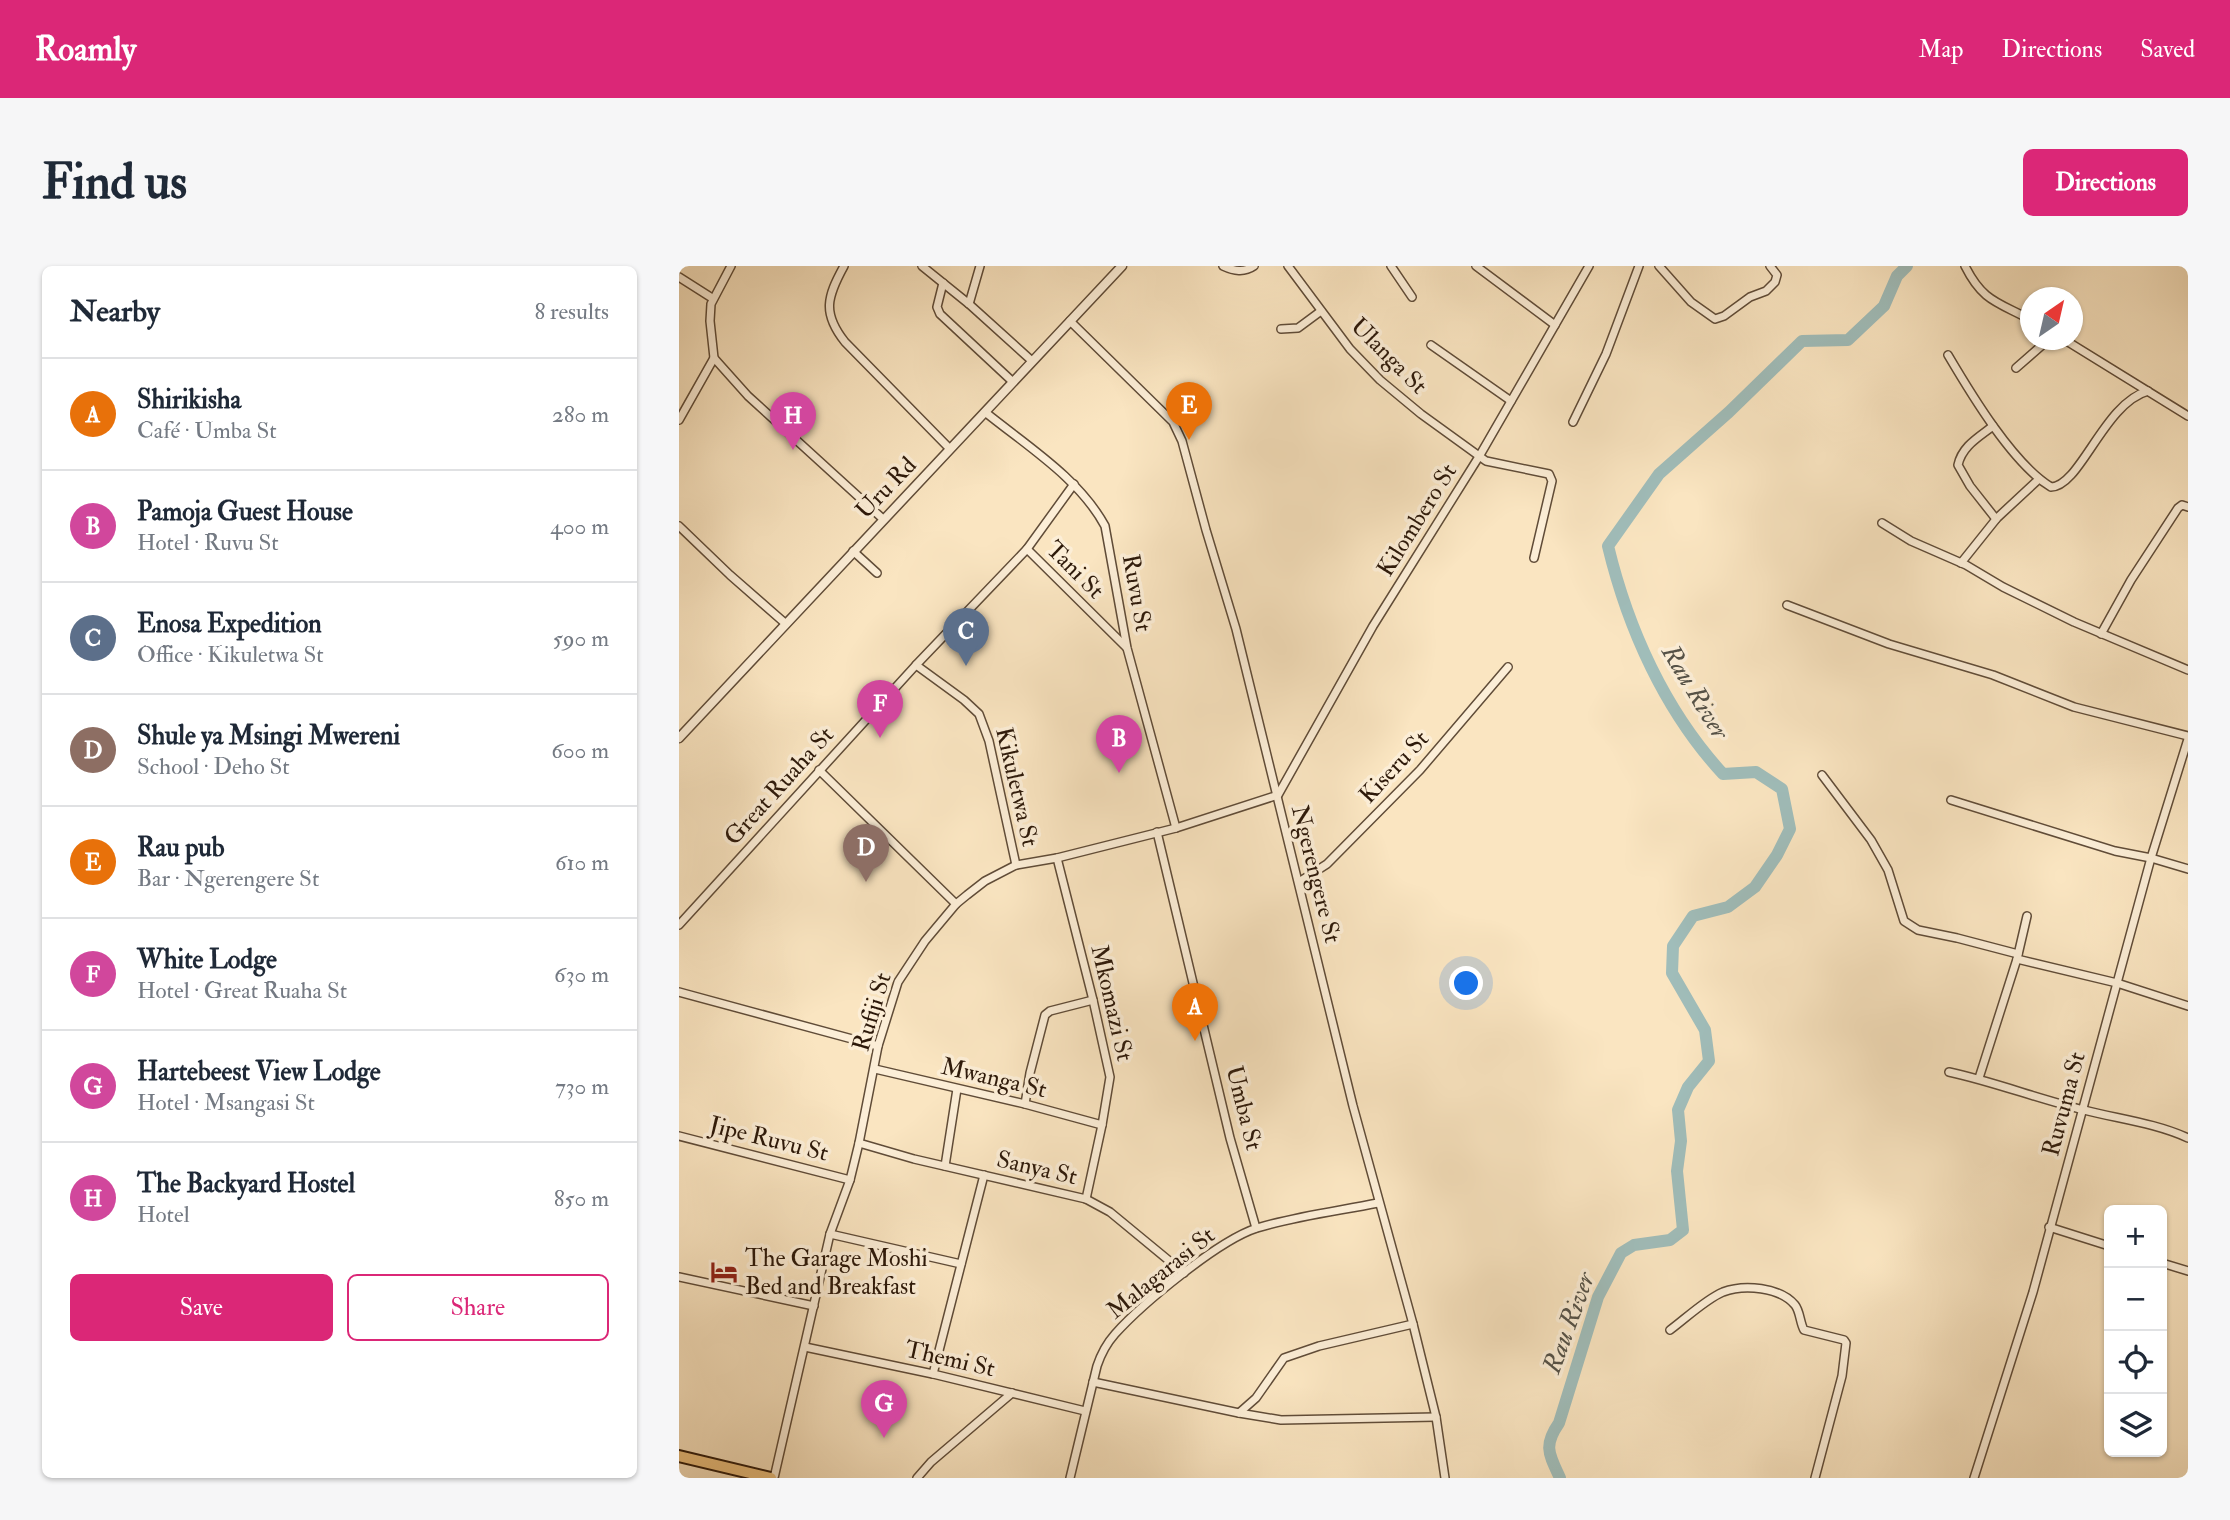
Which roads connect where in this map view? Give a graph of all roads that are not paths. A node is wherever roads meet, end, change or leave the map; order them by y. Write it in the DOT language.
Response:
graph roads {
  1 [pos="731,266"];
  2 [pos="843,266"];
  3 [pos="922,266"];
  4 [pos="980,266"];
  5 [pos="1122,266"];
  6 [pos="1223,266"];
  7 [pos="1254,266"];
  8 [pos="1288,266"];
  9 [pos="1391,266"];
  10 [pos="1476,266"];
  11 [pos="1589,266"];
  12 [pos="1639,266"];
  13 [pos="1659,266"];
  14 [pos="1770,266"];
  15 [pos="1965,266"];
  16 [pos="679,277"];
  17 [pos="943,283"];
  18 [pos="1412,297"];
  19 [pos="712,298"];
  20 [pos="969,303"];
  21 [pos="1321,311"];
  22 [pos="2020,314"];
  23 [pos="1070,321"];
  24 [pos="1555,325"];
  25 [pos="1281,329"];
  26 [pos="1431,345"];
  27 [pos="2037,350"];
  28 [pos="2080,350"];
  29 [pos="1948,355"];
  30 [pos="714,358"];
  31 [pos="1032,361"];
  32 [pos="2016,368"];
  33 [pos="1013,382"];
  34 [pos="2148,391"];
  35 [pos="1511,401"];
  36 [pos="985,412"];
  37 [pos="2188,416"];
  38 [pos="679,420"];
  39 [pos="1573,422"];
  40 [pos="1993,426"];
  41 [pos="950,449"];
  42 [pos="1480,455"];
  43 [pos="2039,479"];
  44 [pos="1074,484"];
  45 [pos="2188,508"];
  46 [pos="883,519"];
  47 [pos="1996,519"];
  48 [pos="1882,523"];
  49 [pos="679,526"];
  50 [pos="1027,549"];
  51 [pos="853,551"];
  52 [pos="1534,558"];
  53 [pos="1961,563"];
  54 [pos="877,573"];
  55 [pos="1787,605"];
  56 [pos="786,624"];
  57 [pos="2101,634"];
  58 [pos="1127,648"];
  59 [pos="916,665"];
  60 [pos="1508,667"];
  61 [pos="2188,670"];
  62 [pos="679,738"];
  63 [pos="2188,738"];
  64 [pos="819,770"];
  65 [pos="1822,775"];
  66 [pos="1277,795"];
  67 [pos="1951,800"];
  68 [pos="1176,828"];
  69 [pos="1157,832"];
  70 [pos="1057,858"];
  71 [pos="2151,858"];
  72 [pos="1016,865"];
  73 [pos="2188,869"];
  74 [pos="1299,883"];
  75 [pos="956,904"];
  76 [pos="2028,916"];
  77 [pos="679,925"];
  78 [pos="2017,957"];
  79 [pos="2117,984"];
  80 [pos="679,992"];
  81 [pos="1093,1000"];
  82 [pos="2188,1006"];
  83 [pos="878,1046"];
  84 [pos="875,1069"];
  85 [pos="1949,1072"];
  86 [pos="1979,1078"];
  87 [pos="957,1089"];
  88 [pos="1025,1104"];
  89 [pos="2081,1110"];
  90 [pos="1103,1125"];
  91 [pos="679,1136"];
  92 [pos="2188,1138"];
  93 [pos="859,1143"];
  94 [pos="945,1166"];
  95 [pos="984,1175"];
  96 [pos="850,1180"];
  97 [pos="1086,1199"];
  98 [pos="1378,1203"];
  99 [pos="2049,1227"];
  100 [pos="1256,1228"];
  101 [pos="830,1234"];
  102 [pos="2104,1244"];
  103 [pos="961,1264"];
  104 [pos="2167,1265"];
  105 [pos="2188,1271"];
  106 [pos="1184,1273"];
  107 [pos="679,1277"];
  108 [pos="814,1306"];
  109 [pos="1413,1324"];
  110 [pos="1670,1330"];
  111 [pos="805,1347"];
  112 [pos="933,1374"];
  113 [pos="1093,1382"];
  114 [pos="1011,1393"];
  115 [pos="1086,1411"];
  116 [pos="1239,1413"];
  117 [pos="1436,1417"];
  118 [pos="679,1458"];
  119 [pos="773,1478"];
  120 [pos="917,1478"];
  121 [pos="1070,1478"];
  122 [pos="1445,1478"];
  123 [pos="1815,1478"];
  124 [pos="1974,1478"];
  1 -- 19 [label="street"];
  2 -- 41 [label="street"];
  3 -- 17 [label="street"];
  4 -- 20 [label="street"];
  5 -- 23 [label="street, Uru Rd"];
  6 -- 7 [label="street"];
  8 -- 21 [label="street, Ulanga St"];
  9 -- 18 [label="street"];
  10 -- 24 [label="street"];
  11 -- 24 [label="street, Kilombero St"];
  12 -- 39 [label="street"];
  13 -- 14 [label="street"];
  15 -- 22 [label="street"];
  16 -- 19 [label="street"];
  17 -- 20 [label="street"];
  17 -- 33 [label="street"];
  19 -- 30 [label="street"];
  20 -- 31 [label="street"];
  21 -- 25 [label="street"];
  21 -- 42 [label="street, Ulanga St"];
  23 -- 31 [label="street, Uru Rd"];
  23 -- 66 [label="street, Ngerengere St"];
  24 -- 35 [label="street, Kilombero St"];
  26 -- 35 [label="street"];
  27 -- 32 [label="street"];
  28 -- 34 [label="street"];
  29 -- 40 [label="street"];
  30 -- 38 [label="street"];
  30 -- 46 [label="street"];
  31 -- 33 [label="street, Uru Rd"];
  33 -- 36 [label="street, Uru Rd"];
  34 -- 37 [label="street"];
  34 -- 43 [label="street"];
  35 -- 42 [label="street, Kilombero St"];
  36 -- 41 [label="street, Uru Rd"];
  36 -- 44 [label="street, Ruvu St"];
  40 -- 43 [label="street"];
  40 -- 47 [label="street"];
  41 -- 46 [label="street, Uru Rd"];
  42 -- 52 [label="street, Ulanga St"];
  42 -- 66 [label="street, Kilombero St"];
  43 -- 47 [label="street"];
  44 -- 50 [label="street, Great Ruaha St"];
  44 -- 58 [label="street, Ruvu St"];
  45 -- 57 [label="street"];
  46 -- 51 [label="street, Uru Rd"];
  47 -- 53 [label="street"];
  48 -- 53 [label="street"];
  49 -- 56 [label="street"];
  50 -- 58 [label="street, Tani St"];
  50 -- 59 [label="street, Great Ruaha St"];
  51 -- 54 [label="street"];
  51 -- 56 [label="street, Uru Rd"];
  53 -- 57 [label="street"];
  55 -- 63 [label="street"];
  56 -- 62 [label="street, Uru Rd"];
  57 -- 61 [label="street"];
  58 -- 68 [label="street, Ruvu St"];
  59 -- 64 [label="street, Great Ruaha St"];
  59 -- 72 [label="street, Kikuletwa St"];
  60 -- 74 [label="street, Kiseru St"];
  63 -- 71 [label="street, Ruvuma St"];
  64 -- 75 [label="street"];
  64 -- 77 [label="street, Great Ruaha St"];
  65 -- 78 [label="street"];
  66 -- 68 [label="street, Rufiji St"];
  66 -- 74 [label="street, Ngerengere St"];
  67 -- 71 [label="street"];
  68 -- 69 [label="street, Rufiji St"];
  69 -- 70 [label="street, Rufiji St"];
  69 -- 100 [label="street, Umba St"];
  70 -- 72 [label="street, Rufiji St"];
  70 -- 81 [label="street, Mkomazi St"];
  71 -- 73 [label="street"];
  71 -- 79 [label="street, Ruvuma St"];
  72 -- 75 [label="street, Rufiji St"];
  74 -- 98 [label="street, Ngerengere St"];
  75 -- 83 [label="street, Rufiji St"];
  76 -- 78 [label="street"];
  78 -- 79 [label="street"];
  78 -- 86 [label="street"];
  79 -- 82 [label="street"];
  79 -- 89 [label="street, Ruvuma St"];
  80 -- 83 [label="street"];
  81 -- 88 [label="street"];
  81 -- 90 [label="street, Mkomazi St"];
  83 -- 84 [label="street, Rufiji St"];
  84 -- 87 [label="street, Mwanga St"];
  84 -- 93 [label="street, Rufiji St"];
  85 -- 86 [label="street"];
  86 -- 89 [label="street"];
  87 -- 88 [label="street, Mwanga St"];
  87 -- 94 [label="street"];
  88 -- 90 [label="street, Mwanga St"];
  89 -- 92 [label="street"];
  89 -- 99 [label="street, Ruvuma St"];
  90 -- 97 [label="street, Mkomazi St"];
  91 -- 96 [label="street, Jipe Ruvu St"];
  93 -- 94 [label="street, Sanya St"];
  93 -- 96 [label="street, Rufiji St"];
  94 -- 95 [label="street, Sanya St"];
  95 -- 97 [label="street, Sanya St"];
  95 -- 103 [label="street"];
  96 -- 101 [label="street, Rufiji St"];
  97 -- 106 [label="street, Sanya St"];
  98 -- 100 [label="street, Malagarasi St"];
  98 -- 109 [label="street, Ngerengere St"];
  99 -- 102 [label="street"];
  99 -- 124 [label="street, Ruvuma St"];
  100 -- 106 [label="street, Malagarasi St"];
  101 -- 103 [label="street"];
  101 -- 108 [label="street, Rufiji St"];
  103 -- 112 [label="street"];
  104 -- 105 [label="street"];
  106 -- 113 [label="street, Malagarasi St"];
  107 -- 108 [label="street"];
  108 -- 111 [label="street, Rufiji St"];
  109 -- 116 [label="street"];
  109 -- 117 [label="street, Ngerengere St"];
  110 -- 123 [label="street"];
  111 -- 112 [label="street, Themi St"];
  111 -- 119 [label="street, Rufiji St"];
  112 -- 114 [label="street, Themi St"];
  113 -- 115 [label="street, Malagarasi St"];
  113 -- 116 [label="street"];
  114 -- 115 [label="street, Themi St"];
  114 -- 120 [label="street"];
  115 -- 121 [label="street, Malagarasi St"];
  116 -- 117 [label="street"];
  117 -- 122 [label="street, Ngerengere St"];
  118 -- 119 [label="highway"];
}
